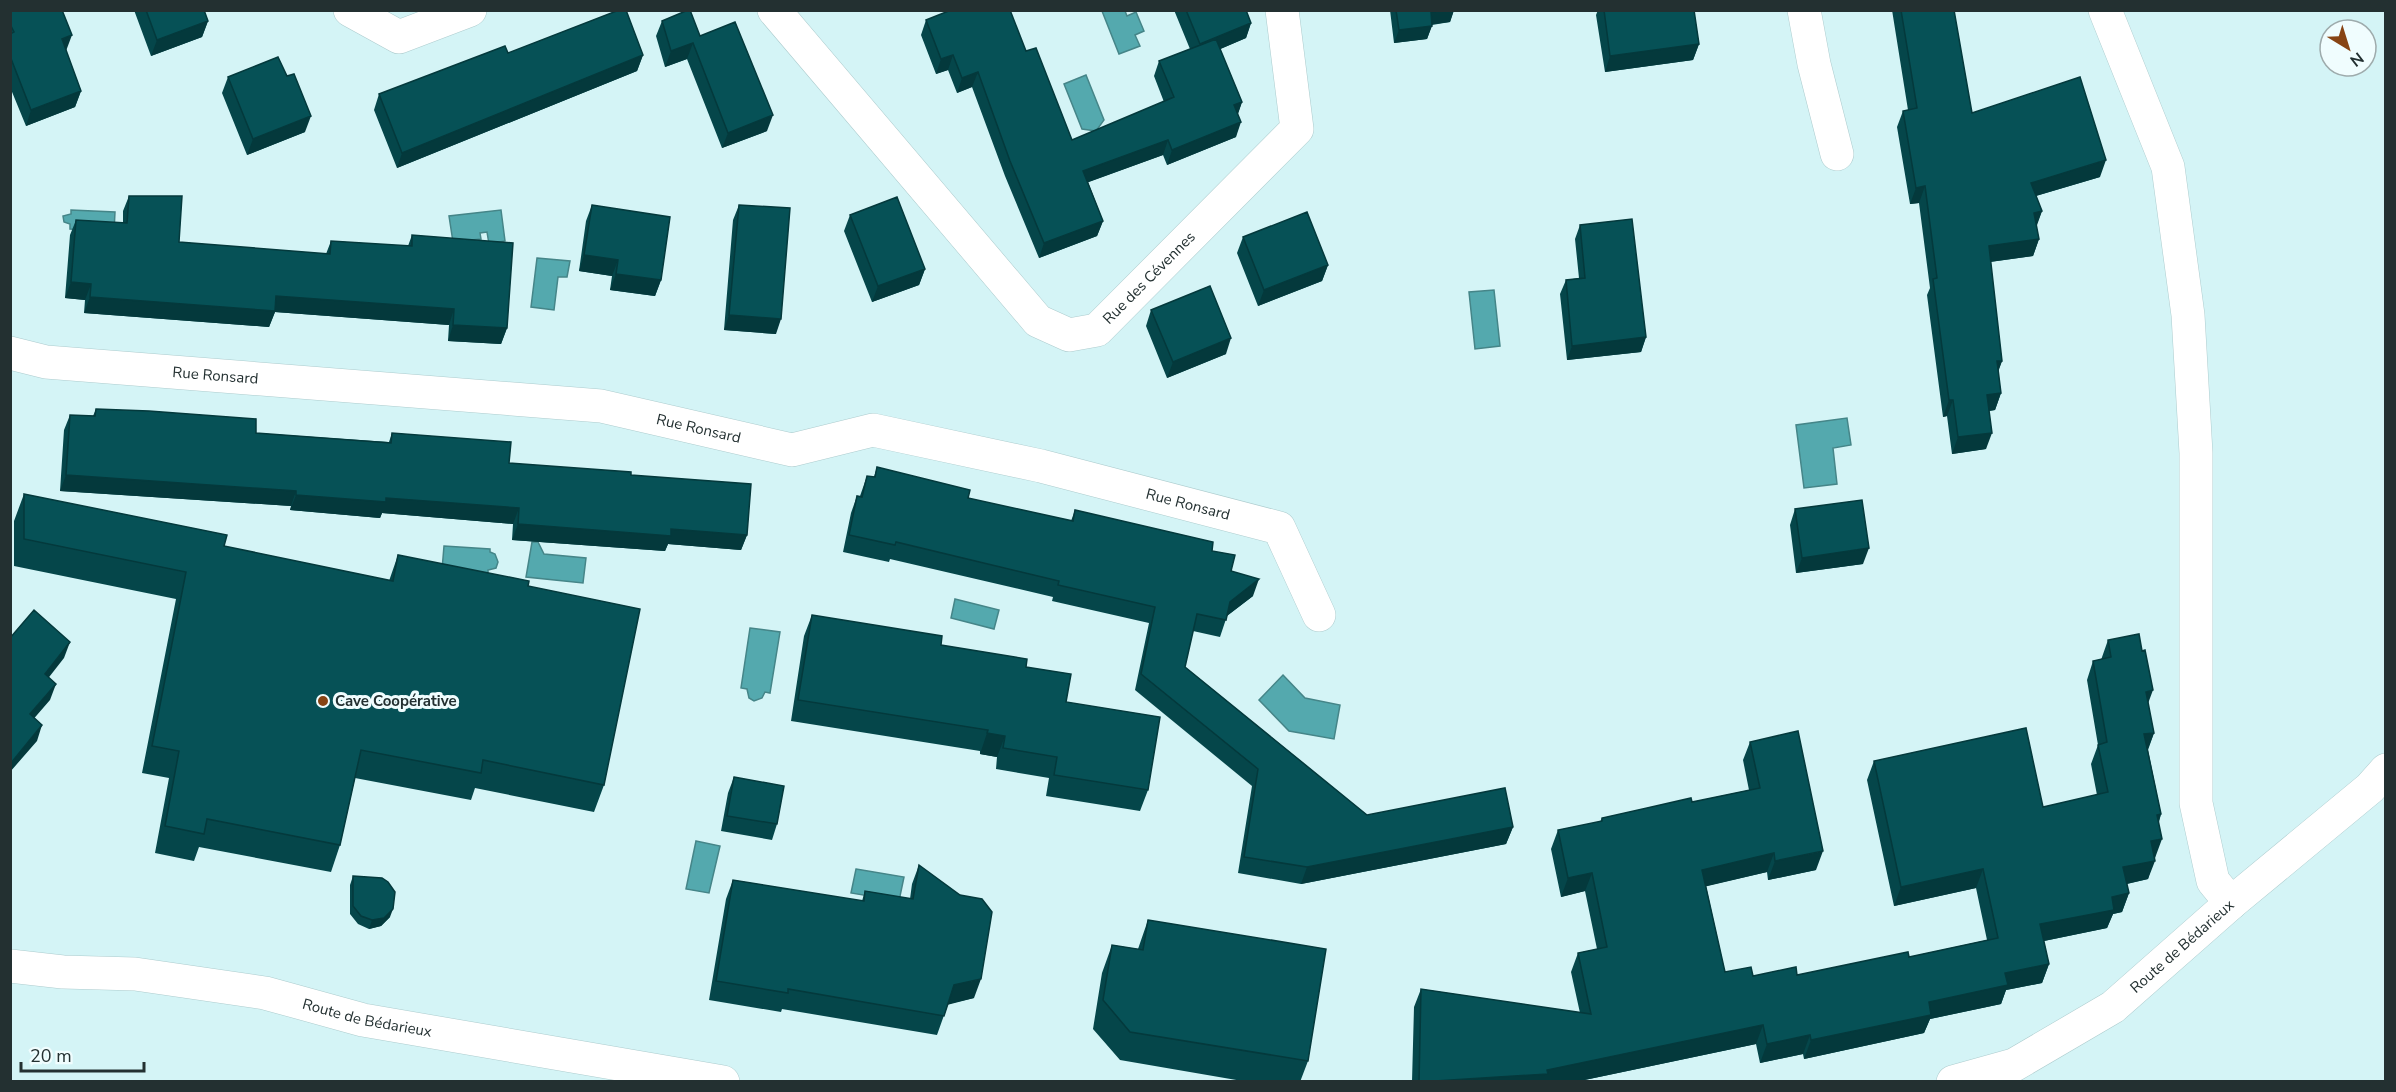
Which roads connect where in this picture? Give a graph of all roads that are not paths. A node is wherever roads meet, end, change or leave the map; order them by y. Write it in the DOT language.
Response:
graph roads {
  1 [pos="350,10"];
  2 [pos="470,10"];
  3 [pos="774,10"];
  4 [pos="1282,10"];
  5 [pos="1804,10"];
  6 [pos="2105,10"];
  7 [pos="1837,154"];
  8 [pos="10,353"];
  9 [pos="1319,615"];
  10 [pos="2385,770"];
  11 [pos="2230,903"];
  12 [pos="10,966"];
  13 [pos="723,1082"];
  14 [pos="1953,1082"];
  1 -- 2 [label="street"];
  3 -- 4 [label="street, Rue des Cévennes"];
  5 -- 7 [label="street"];
  6 -- 11 [label="street"];
  8 -- 9 [label="street, Rue Ronsard"];
  10 -- 11 [label="street, Route de Bédarieux"];
  11 -- 14 [label="street, Route de Bédarieux"];
  12 -- 13 [label="street, Route de Bédarieux"];
}
